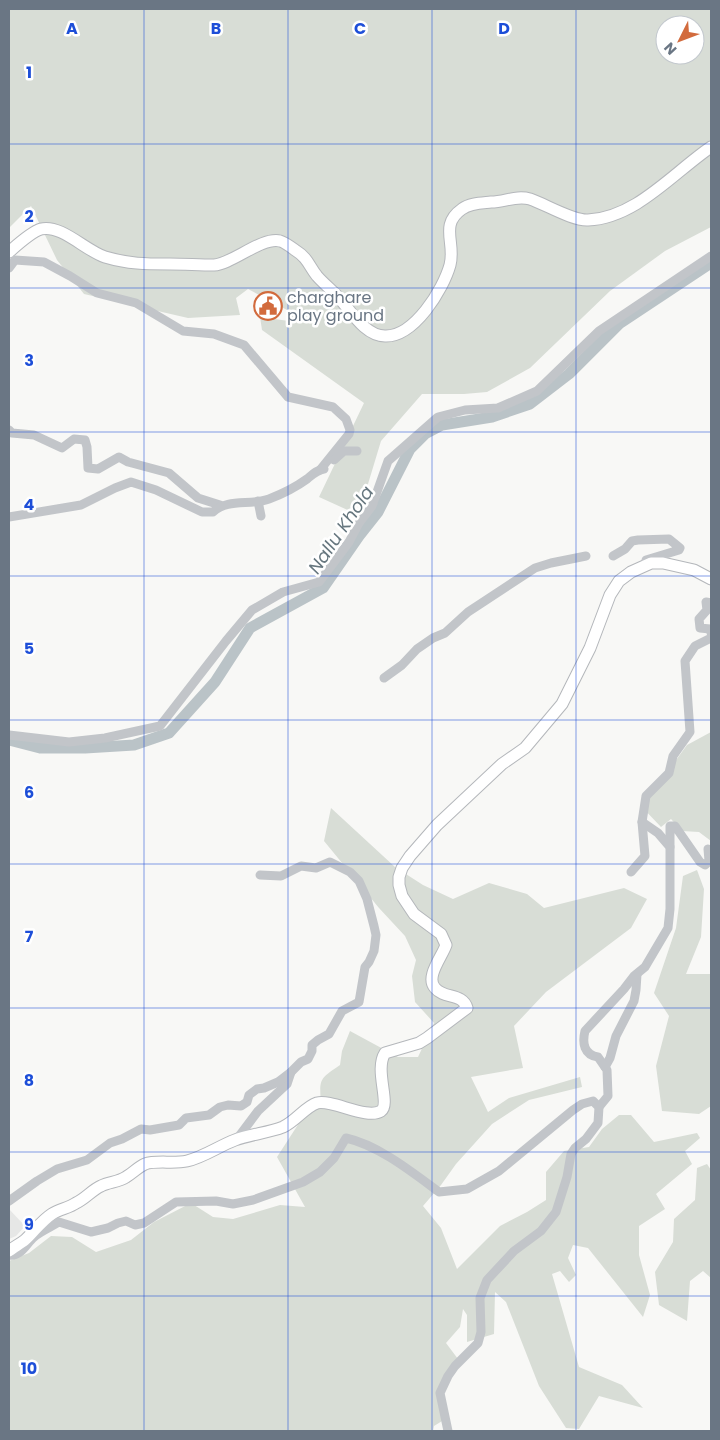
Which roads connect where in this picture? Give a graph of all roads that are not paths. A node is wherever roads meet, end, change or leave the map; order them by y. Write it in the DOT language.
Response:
graph roads {
  1 [pos="711,147"];
  2 [pos="9,252"];
  3 [pos="711,256"];
  4 [pos="9,268"];
  5 [pos="9,430"];
  6 [pos="357,451"];
  7 [pos="320,470"];
  8 [pos="258,501"];
  9 [pos="220,505"];
  10 [pos="261,516"];
  11 [pos="9,517"];
  12 [pos="586,556"];
  13 [pos="613,556"];
  14 [pos="639,567"];
  15 [pos="711,579"];
  16 [pos="711,603"];
  17 [pos="711,633"];
  18 [pos="711,638"];
  19 [pos="384,678"];
  20 [pos="9,735"];
  21 [pos="642,822"];
  22 [pos="670,847"];
  23 [pos="711,852"];
  24 [pos="631,872"];
  25 [pos="260,874"];
  26 [pos="637,974"];
  27 [pos="605,1067"];
  28 [pos="291,1072"];
  29 [pos="599,1107"];
  30 [pos="237,1139"];
  31 [pos="9,1201"];
  32 [pos="9,1251"];
  33 [pos="9,1255"];
  34 [pos="448,1431"];
  1 -- 2 [label="main road"];
  3 -- 20 [label="street"];
  4 -- 7 [label="street"];
  5 -- 9 [label="street"];
  6 -- 7 [label="street"];
  7 -- 8 [label="street"];
  8 -- 9 [label="street"];
  8 -- 10 [label="street"];
  9 -- 11 [label="street"];
  12 -- 19 [label="street"];
  13 -- 14 [label="street"];
  14 -- 15 [label="main road"];
  14 -- 30 [label="main road"];
  16 -- 17 [label="street"];
  18 -- 21 [label="street"];
  21 -- 22 [label="street"];
  21 -- 24 [label="street"];
  22 -- 23 [label="street"];
  22 -- 26 [label="street"];
  25 -- 28 [label="street"];
  26 -- 27 [label="street"];
  26 -- 27 [label="street"];
  27 -- 29 [label="street"];
  28 -- 30 [label="street"];
  28 -- 31 [label="street"];
  29 -- 33 [label="street"];
  29 -- 34 [label="street"];
  30 -- 32 [label="main road"];
}
